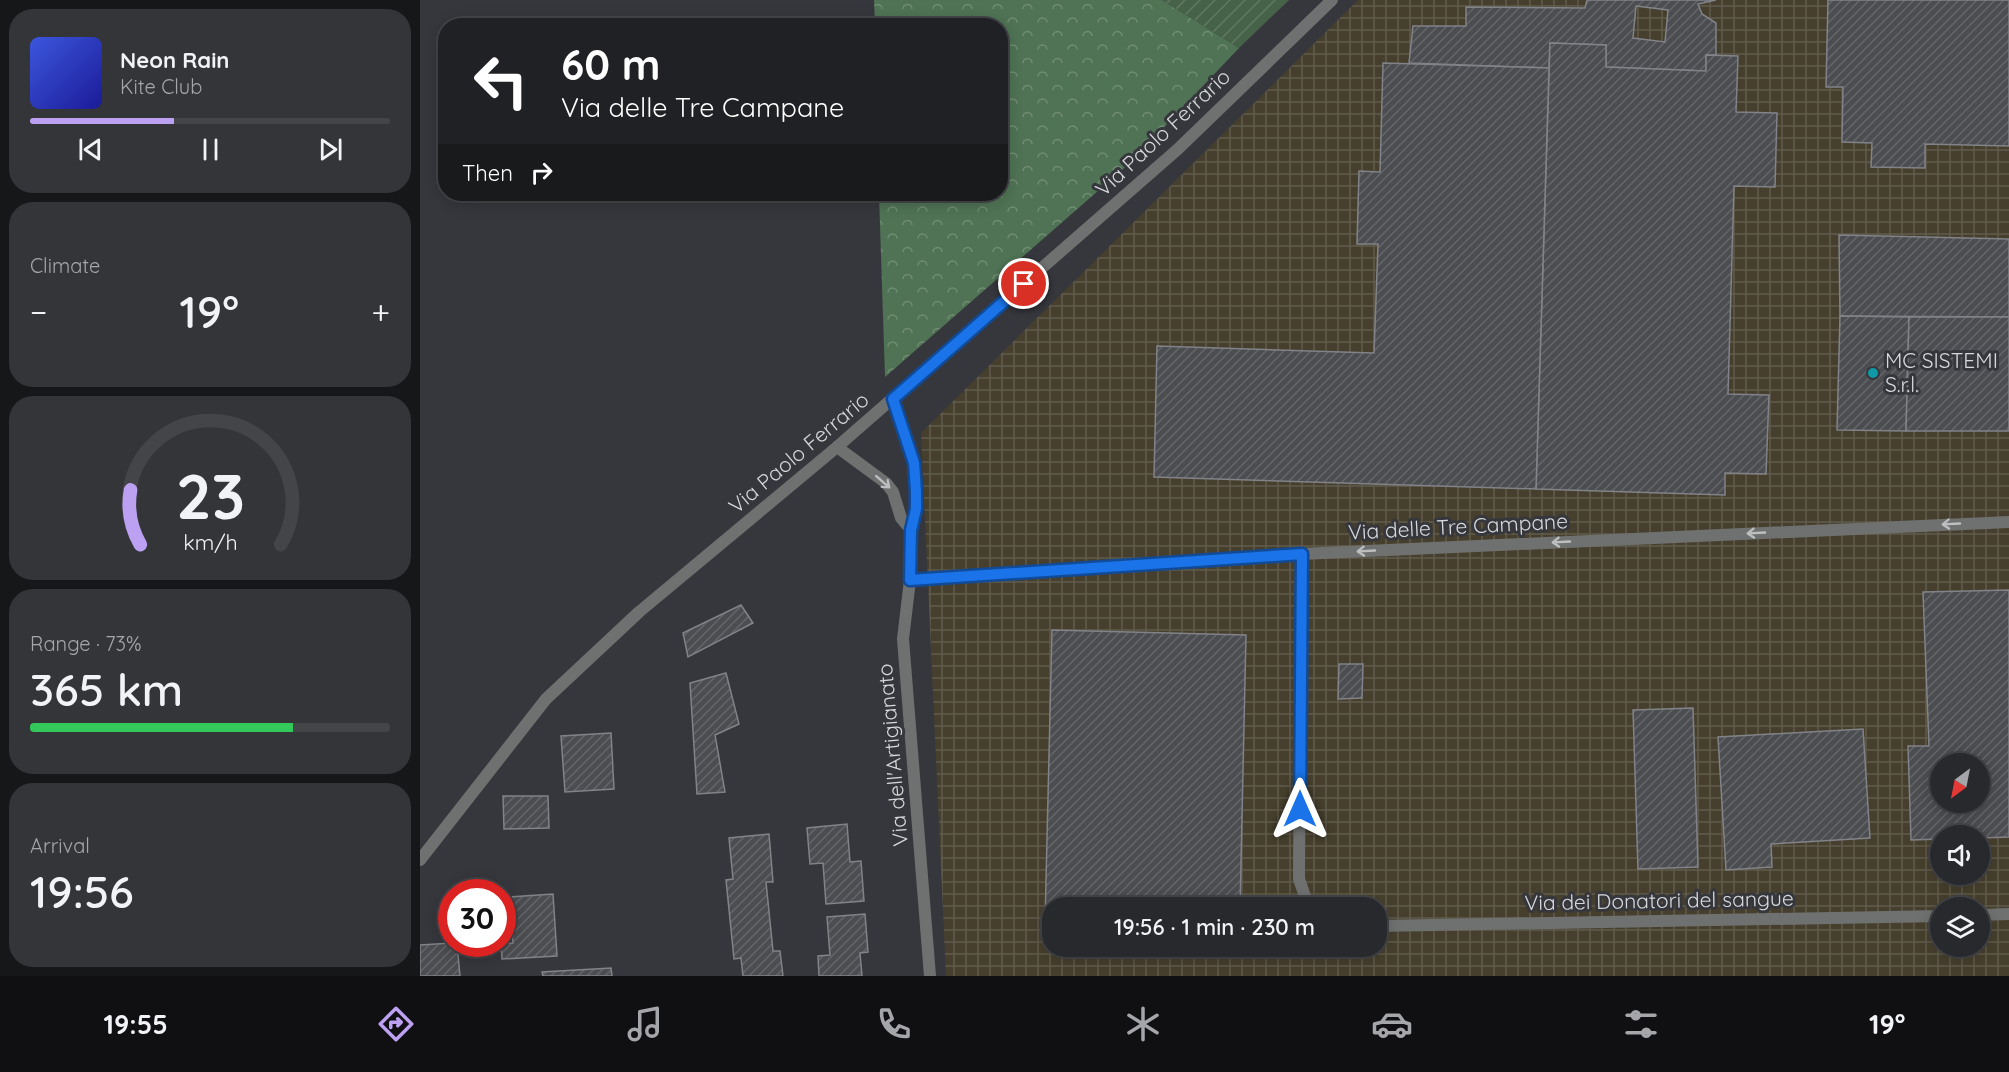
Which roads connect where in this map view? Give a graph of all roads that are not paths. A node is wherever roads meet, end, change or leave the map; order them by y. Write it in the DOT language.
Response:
graph roads {
  1 [pos="1332,0"];
  2 [pos="893,399"];
  3 [pos="837,447"];
  4 [pos="2009,522"];
  5 [pos="911,530"];
  6 [pos="1302,554"];
  7 [pos="910,580"];
  8 [pos="420,860"];
  9 [pos="1305,897"];
  10 [pos="2009,914"];
  11 [pos="1990,915"];
  12 [pos="1930,916"];
  13 [pos="1387,926"];
  14 [pos="930,976"];
  1 -- 2 [label="street, Via Paolo Ferrario"];
  2 -- 3 [label="street, Via Paolo Ferrario"];
  2 -- 5 [label="street, Via dell'Artigianato"];
  3 -- 5 [label="street, one-way"];
  3 -- 8 [label="street, Via Paolo Ferrario"];
  4 -- 6 [label="street, Via delle Tre Campane, one-way"];
  5 -- 7 [label="street, Via dell'Artigianato"];
  6 -- 7 [label="street, Via delle Tre Campane"];
  6 -- 9 [label="street"];
  7 -- 14 [label="street, Via dell'Artigianato"];
  10 -- 11 [label="street"];
  12 -- 13 [label="street, Via dei Donatori del sangue"];
}
